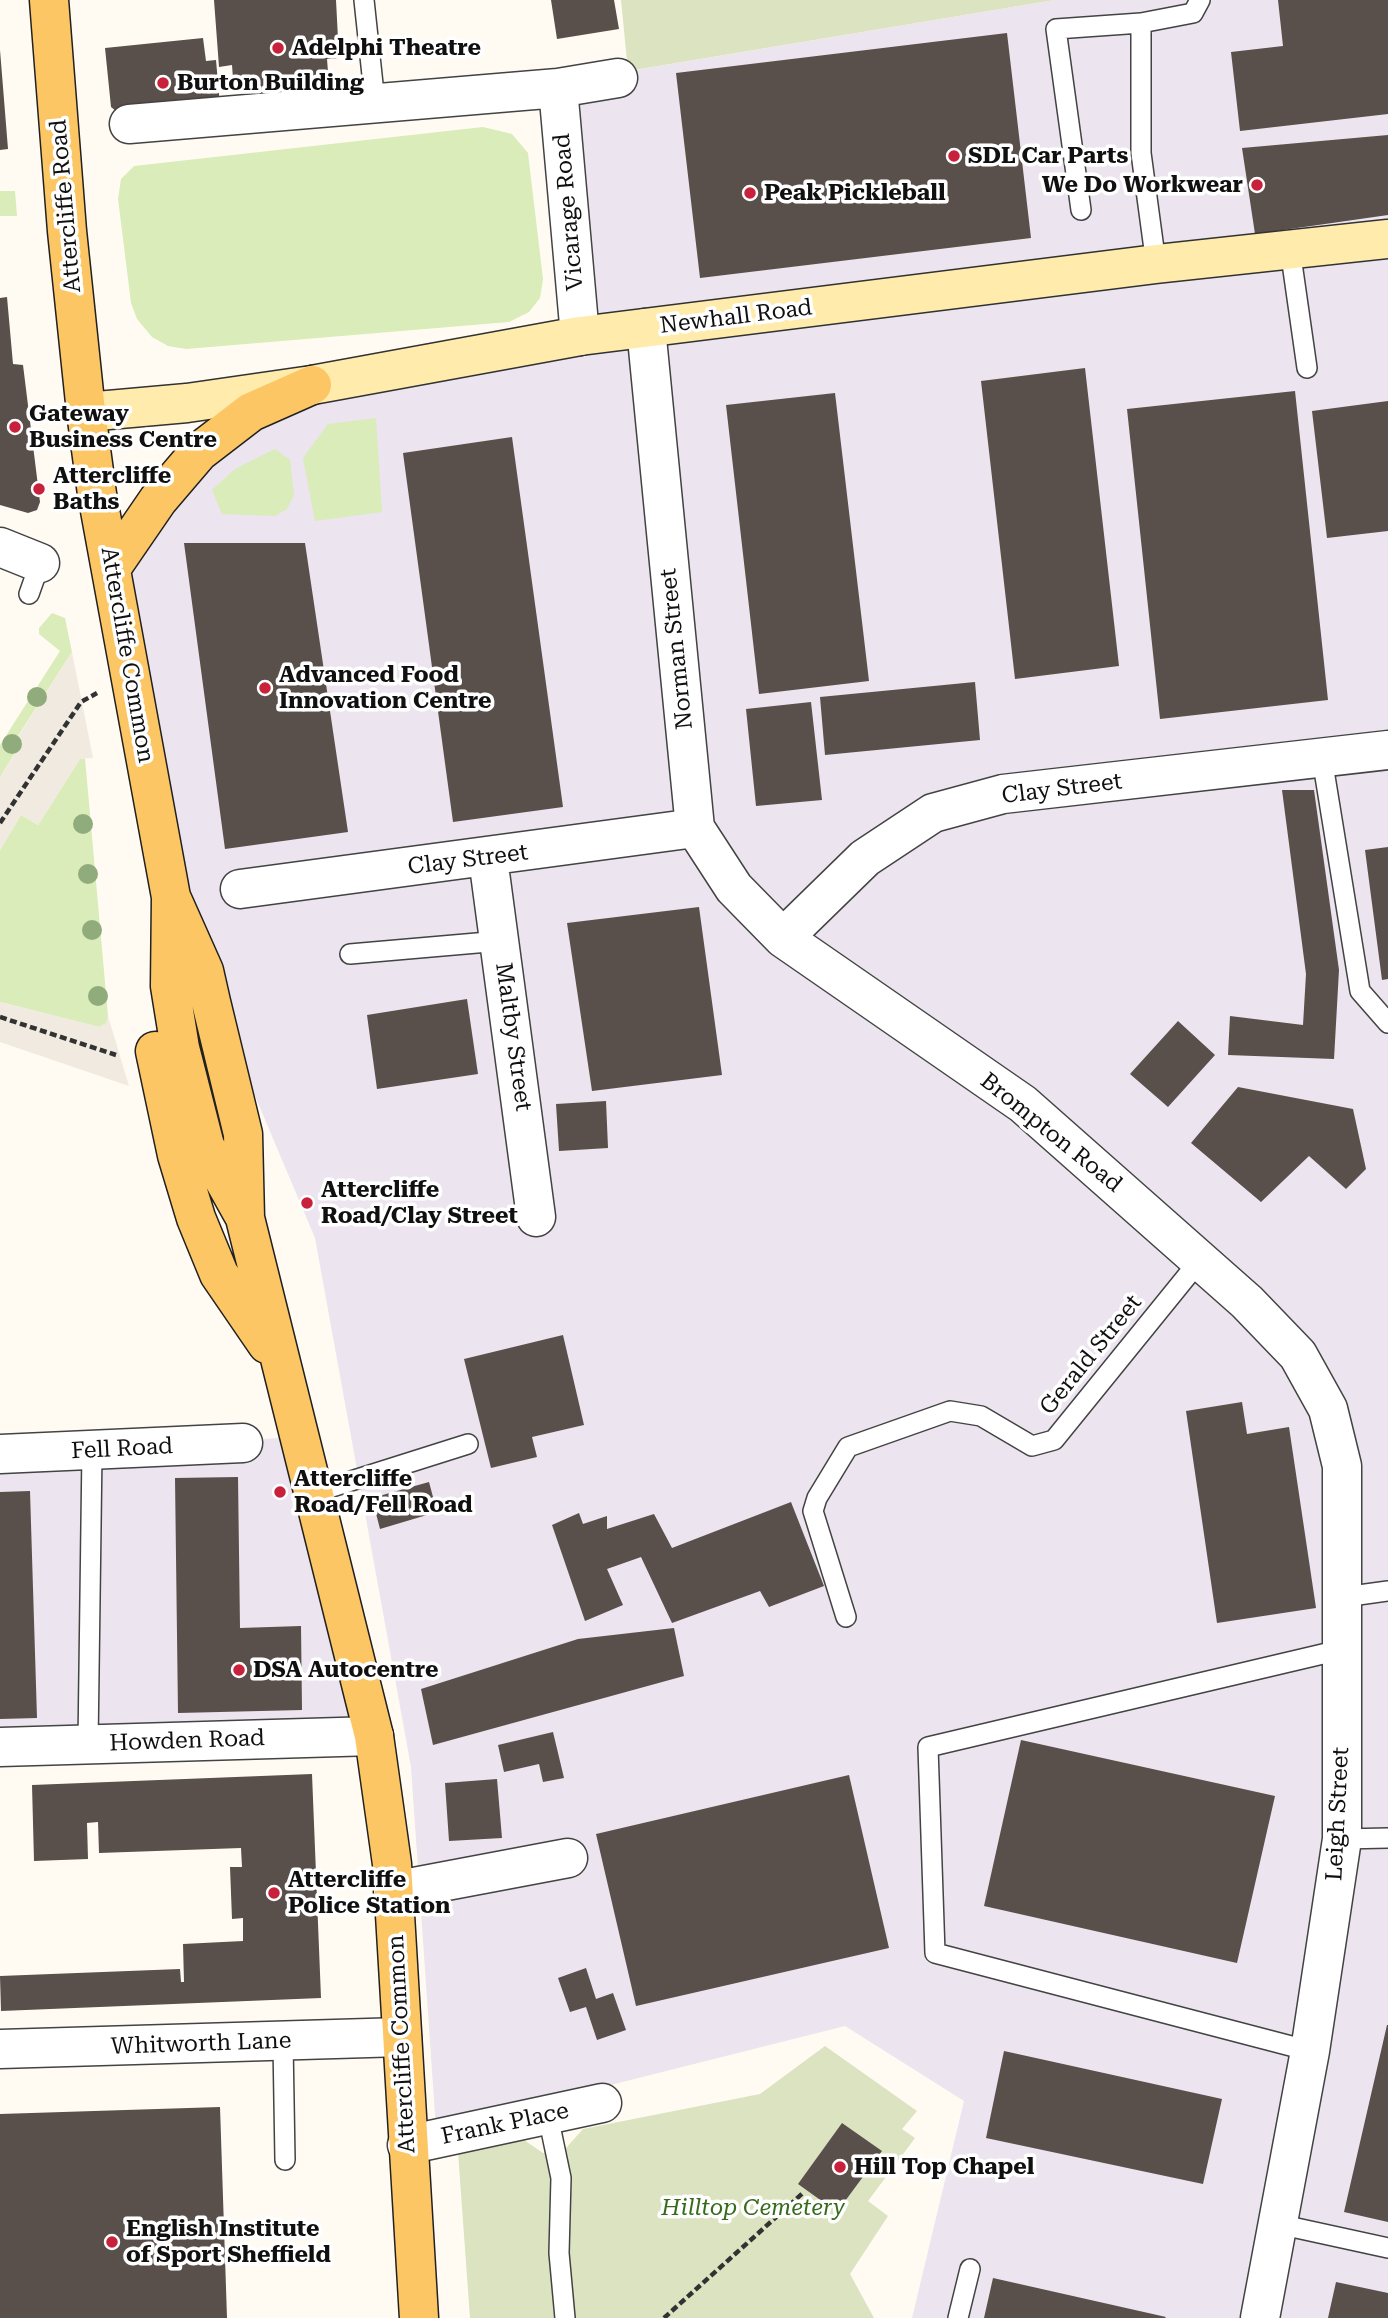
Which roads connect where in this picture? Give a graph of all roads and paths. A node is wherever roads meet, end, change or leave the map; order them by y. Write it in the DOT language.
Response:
graph roads {
  1 [pos="49,0"];
  2 [pos="364,0"];
  3 [pos="1200,0"];
  4 [pos="1141,23"];
  5 [pos="618,78"];
  6 [pos="558,88"];
  7 [pos="375,103"];
  8 [pos="129,124"];
  9 [pos="1081,210"];
  10 [pos="1388,239"];
  11 [pos="1290,249"];
  12 [pos="1156,264"];
  13 [pos="646,328"];
  14 [pos="580,336"];
  15 [pos="1307,368"];
  16 [pos="312,384"];
  17 [pos="86,412"];
  18 [pos="0,547"];
  19 [pos="112,567"];
  20 [pos="34,579"];
  21 [pos="131,671"];
  22 [pos="1388,751"];
  23 [pos="1322,758"];
  24 [pos="0,823"];
  25 [pos="695,828"];
  26 [pos="488,858"];
  27 [pos="240,889"];
  28 [pos="171,897"];
  29 [pos="783,938"];
  30 [pos="500,941"];
  31 [pos="350,954"];
  32 [pos="0,1017"];
  33 [pos="1388,1023"];
  34 [pos="120,1056"];
  35 [pos="537,1217"];
  36 [pos="1200,1260"];
  37 [pos="1297,1356"];
  38 [pos="281,1363"];
  39 [pos="243,1443"];
  40 [pos="468,1444"];
  41 [pos="92,1451"];
  42 [pos="0,1454"];
  43 [pos="313,1493"];
  44 [pos="1388,1591"];
  45 [pos="1344,1597"];
  46 [pos="846,1617"];
  47 [pos="1344,1648"];
  48 [pos="374,1735"];
  49 [pos="88,1744"];
  50 [pos="0,1747"];
  51 [pos="1388,1838"];
  52 [pos="1342,1839"];
  53 [pos="568,1857"];
  54 [pos="393,1891"];
  55 [pos="402,2037"];
  56 [pos="283,2043"];
  57 [pos="0,2049"];
  58 [pos="1310,2051"];
  59 [pos="602,2104"];
  60 [pos="548,2116"];
  61 [pos="407,2145"];
  62 [pos="285,2160"];
  63 [pos="804,2192"];
  64 [pos="1278,2224"];
  65 [pos="1388,2248"];
  66 [pos="970,2269"];
  67 [pos="419,2318"];
  68 [pos="565,2318"];
  69 [pos="664,2318"];
  70 [pos="958,2318"];
  71 [pos="1260,2318"];
  1 -- 17 [label="main road, Attercliffe Road"];
  2 -- 7 [label="lane"];
  3 -- 4 [label="lane"];
  4 -- 9 [label="lane"];
  4 -- 12 [label="lane"];
  5 -- 6 [label="street"];
  6 -- 7 [label="street"];
  6 -- 14 [label="street, Vicarage Road"];
  7 -- 8 [label="street"];
  10 -- 11 [label="main road, Newhall Road"];
  11 -- 12 [label="main road, Newhall Road"];
  11 -- 15 [label="lane"];
  12 -- 13 [label="main road, Newhall Road"];
  13 -- 14 [label="main road, Newhall Road"];
  13 -- 25 [label="street, Norman Street"];
  14 -- 16 [label="main road, Newhall Road"];
  16 -- 17 [label="main road, Newhall Road"];
  16 -- 19 [label="main road"];
  17 -- 19 [label="main road, Attercliffe Common"];
  18 -- 20 [label="street"];
  19 -- 21 [label="main road, Attercliffe Common"];
  21 -- 24 [label="path"];
  21 -- 28 [label="main road, Attercliffe Common"];
  22 -- 23 [label="street, Clay Street"];
  23 -- 29 [label="street, Clay Street"];
  23 -- 33 [label="lane"];
  25 -- 26 [label="street, Clay Street"];
  25 -- 29 [label="street, Norman Street"];
  26 -- 27 [label="street, Clay Street"];
  26 -- 30 [label="street, Maltby Street"];
  28 -- 38 [label="main road, Attercliffe Common"];
  28 -- 38 [label="main road, Attercliffe Common"];
  29 -- 36 [label="street, Brompton Road"];
  30 -- 31 [label="lane"];
  30 -- 35 [label="street, Maltby Street"];
  32 -- 34 [label="path"];
  36 -- 37 [label="street, Brompton Road"];
  36 -- 46 [label="lane, Gerald Street"];
  37 -- 45 [label="street, Leigh Street"];
  38 -- 43 [label="main road, Attercliffe Common"];
  39 -- 41 [label="street, Fell Road"];
  40 -- 43 [label="lane"];
  41 -- 42 [label="street, Fell Road"];
  41 -- 49 [label="lane"];
  43 -- 48 [label="main road, Attercliffe Common"];
  44 -- 45 [label="lane"];
  45 -- 47 [label="street, Leigh Street"];
  47 -- 52 [label="street, Leigh Street"];
  47 -- 58 [label="lane"];
  48 -- 49 [label="street, Howden Road"];
  48 -- 54 [label="main road, Attercliffe Common"];
  49 -- 50 [label="street, Howden Road"];
  51 -- 52 [label="lane"];
  52 -- 58 [label="street, Leigh Street"];
  53 -- 54 [label="street"];
  54 -- 55 [label="main road, Attercliffe Common"];
  55 -- 56 [label="street, Whitworth Lane"];
  55 -- 61 [label="main road, Attercliffe Common"];
  56 -- 57 [label="street, Whitworth Lane"];
  56 -- 62 [label="lane"];
  58 -- 64 [label="street, Leigh Street"];
  59 -- 60 [label="street, Frank Place"];
  60 -- 61 [label="street, Frank Place"];
  60 -- 68 [label="lane"];
  61 -- 67 [label="main road, Attercliffe Common"];
  63 -- 69 [label="path"];
  64 -- 65 [label="lane"];
  64 -- 71 [label="street, Leigh Street"];
  66 -- 70 [label="lane"];
}
